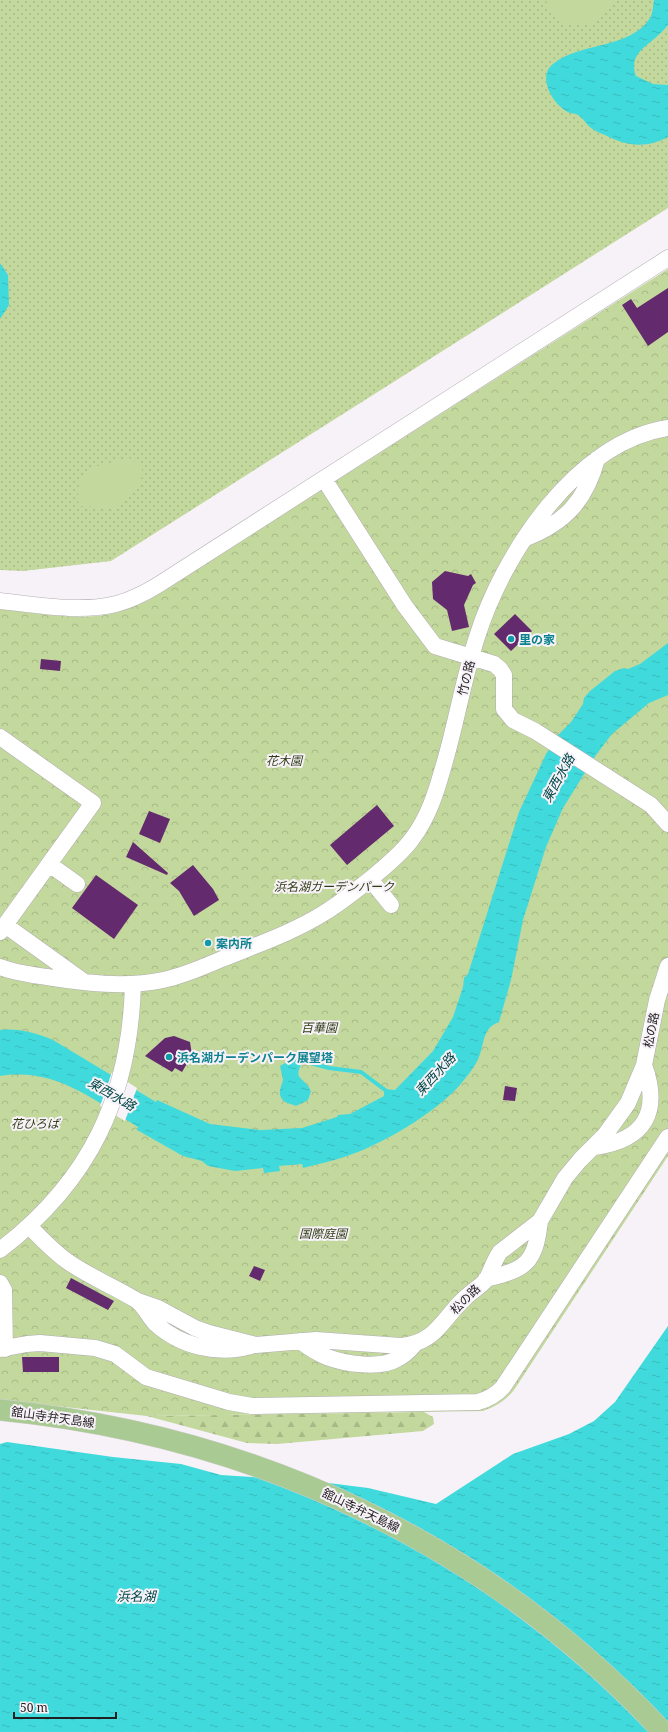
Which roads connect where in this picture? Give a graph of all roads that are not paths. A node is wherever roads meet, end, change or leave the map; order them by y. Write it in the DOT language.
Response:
graph roads {
  1 [pos="668,258"];
  2 [pos="668,428"];
  3 [pos="324,479"];
  4 [pos="0,601"];
  5 [pos="472,657"];
  6 [pos="0,737"];
  7 [pos="668,824"];
  8 [pos="49,864"];
  9 [pos="370,879"];
  10 [pos="77,884"];
  11 [pos="391,905"];
  12 [pos="2,928"];
  13 [pos="668,966"];
  14 [pos="0,967"];
  15 [pos="84,982"];
  16 [pos="133,984"];
  17 [pos="644,1065"];
  18 [pos="668,1137"];
  19 [pos="595,1147"];
  20 [pos="540,1221"];
  21 [pos="29,1226"];
  22 [pos="0,1250"];
  23 [pos="486,1279"];
  24 [pos="0,1283"];
  25 [pos="3,1349"];
  26 [pos="0,1410"];
  27 [pos="663,1732"];
  1 -- 3 [label="lane"];
  2 -- 5 [label="lane, 竹の路"];
  3 -- 4 [label="lane"];
  3 -- 5 [label="lane"];
  5 -- 7 [label="lane"];
  5 -- 9 [label="lane, 竹の路"];
  6 -- 8 [label="lane"];
  8 -- 10 [label="lane"];
  8 -- 12 [label="lane"];
  9 -- 11 [label="lane"];
  9 -- 16 [label="lane, 竹の路"];
  12 -- 15 [label="lane"];
  13 -- 17 [label="lane, 松の路"];
  14 -- 15 [label="lane, 竹の路"];
  15 -- 16 [label="lane, 竹の路"];
  16 -- 21 [label="lane"];
  17 -- 19 [label="lane, 松の路"];
  17 -- 19 [label="lane"];
  18 -- 25 [label="lane"];
  19 -- 20 [label="lane, 松の路"];
  20 -- 23 [label="lane, 松の路"];
  20 -- 23 [label="lane"];
  21 -- 22 [label="lane"];
  21 -- 23 [label="lane, 松の路"];
  24 -- 25 [label="lane"];
  26 -- 27 [label="main road, 舘山寺弁天島線"];
}
